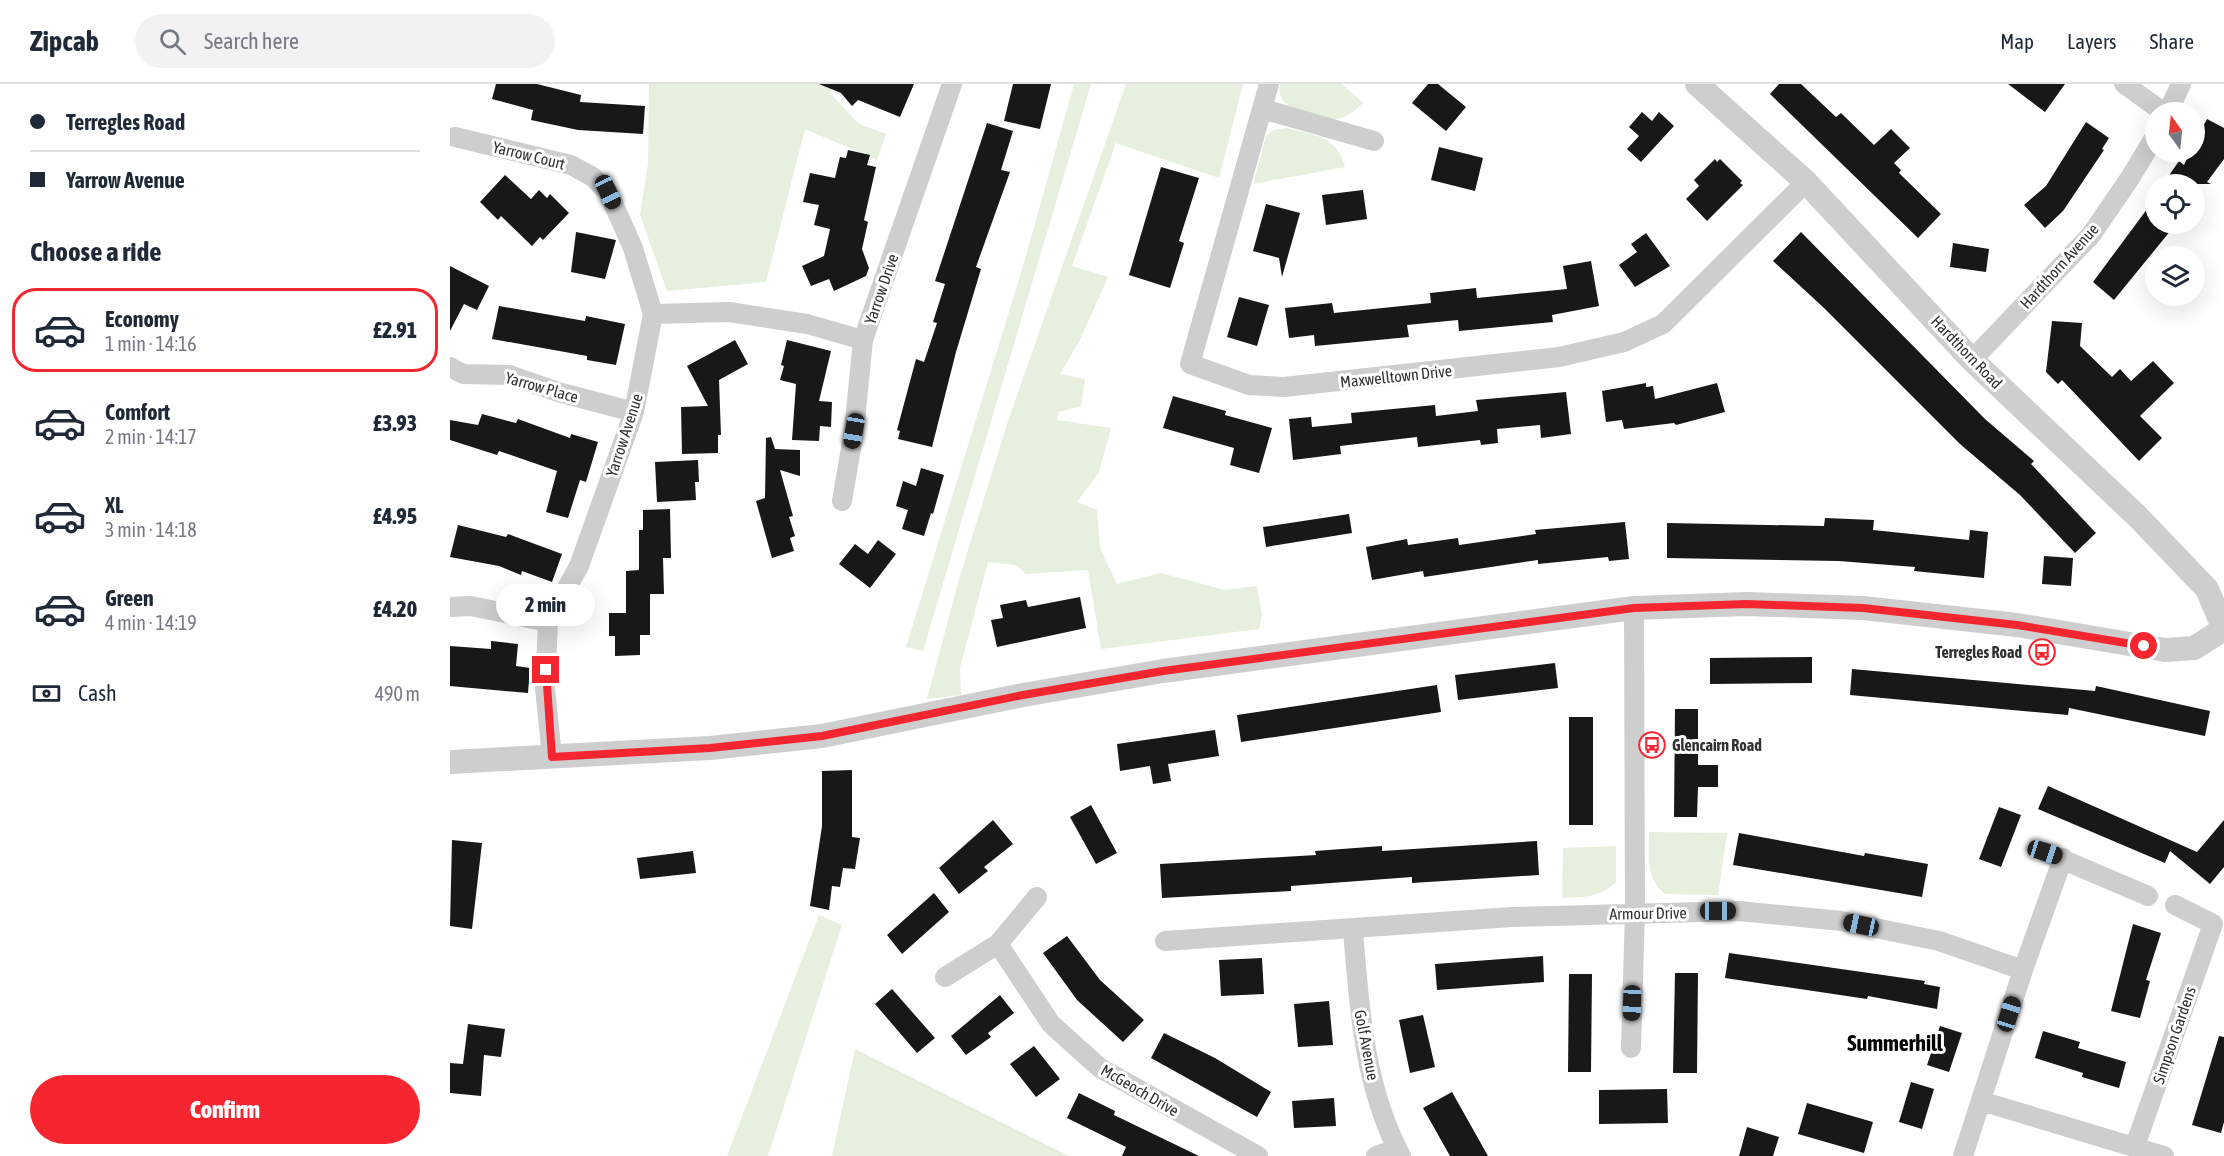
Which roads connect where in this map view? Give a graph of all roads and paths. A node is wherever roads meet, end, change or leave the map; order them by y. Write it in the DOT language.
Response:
graph roads {
  1 [pos="952,84"];
  2 [pos="1269,84"];
  3 [pos="1697,84"];
  4 [pos="2124,84"];
  5 [pos="2181,84"];
  6 [pos="2149,102"];
  7 [pos="2173,102"];
  8 [pos="1263,109"];
  9 [pos="455,137"];
  10 [pos="1374,141"];
  11 [pos="2145,153"];
  12 [pos="1806,182"];
  13 [pos="652,314"];
  14 [pos="863,340"];
  15 [pos="1972,360"];
  16 [pos="450,367"];
  17 [pos="634,412"];
  18 [pos="842,501"];
  19 [pos="450,607"];
  20 [pos="1634,608"];
  21 [pos="548,622"];
  22 [pos="2224,629"];
  23 [pos="552,757"];
  24 [pos="450,762"];
  25 [pos="2148,896"];
  26 [pos="1037,897"];
  27 [pos="2175,905"];
  28 [pos="1635,912"];
  29 [pos="2218,918"];
  30 [pos="1353,930"];
  31 [pos="1165,941"];
  32 [pos="998,944"];
  33 [pos="2023,970"];
  34 [pos="945,977"];
  35 [pos="1631,1048"];
  36 [pos="1981,1101"];
  37 [pos="2135,1146"];
  38 [pos="1399,1153"];
  39 [pos="1258,1156"];
  40 [pos="1376,1156"];
  41 [pos="1963,1156"];
  42 [pos="2164,1156"];
  1 -- 14 [label="street, Yarrow Drive"];
  2 -- 8 [label="street, Maxwelltown Drive"];
  3 -- 12 [label="street, Hardthorn Road"];
  4 -- 6 [label="street"];
  5 -- 7 [label="street"];
  8 -- 10 [label="street"];
  8 -- 12 [label="street, Maxwelltown Drive"];
  9 -- 13 [label="street, Yarrow Court"];
  11 -- 15 [label="street, Hardthorn Avenue"];
  12 -- 15 [label="street, Hardthorn Road"];
  13 -- 14 [label="street"];
  13 -- 17 [label="street, Yarrow Avenue"];
  14 -- 18 [label="street, Yarrow Drive"];
  15 -- 22 [label="street, Hardthorn Road"];
  16 -- 17 [label="street, Yarrow Place"];
  17 -- 21 [label="street, Yarrow Avenue"];
  19 -- 21 [label="street"];
  20 -- 22 [label="street"];
  20 -- 23 [label="street"];
  20 -- 28 [label="street"];
  21 -- 23 [label="street, Yarrow Avenue"];
  23 -- 24 [label="street"];
  25 -- 33 [label="street"];
  26 -- 32 [label="street"];
  27 -- 29 [label="street, Simpson Gardens"];
  28 -- 30 [label="street, Armour Drive"];
  28 -- 33 [label="street, Armour Drive"];
  28 -- 35 [label="street"];
  29 -- 37 [label="street, Simpson Gardens"];
  30 -- 31 [label="street, Armour Drive"];
  30 -- 38 [label="street, Golf Avenue"];
  32 -- 34 [label="street"];
  32 -- 39 [label="street, McGeoch Drive"];
  33 -- 36 [label="street"];
  36 -- 37 [label="street"];
  36 -- 41 [label="street"];
  37 -- 42 [label="street"];
  38 -- 40 [label="street"];
}
